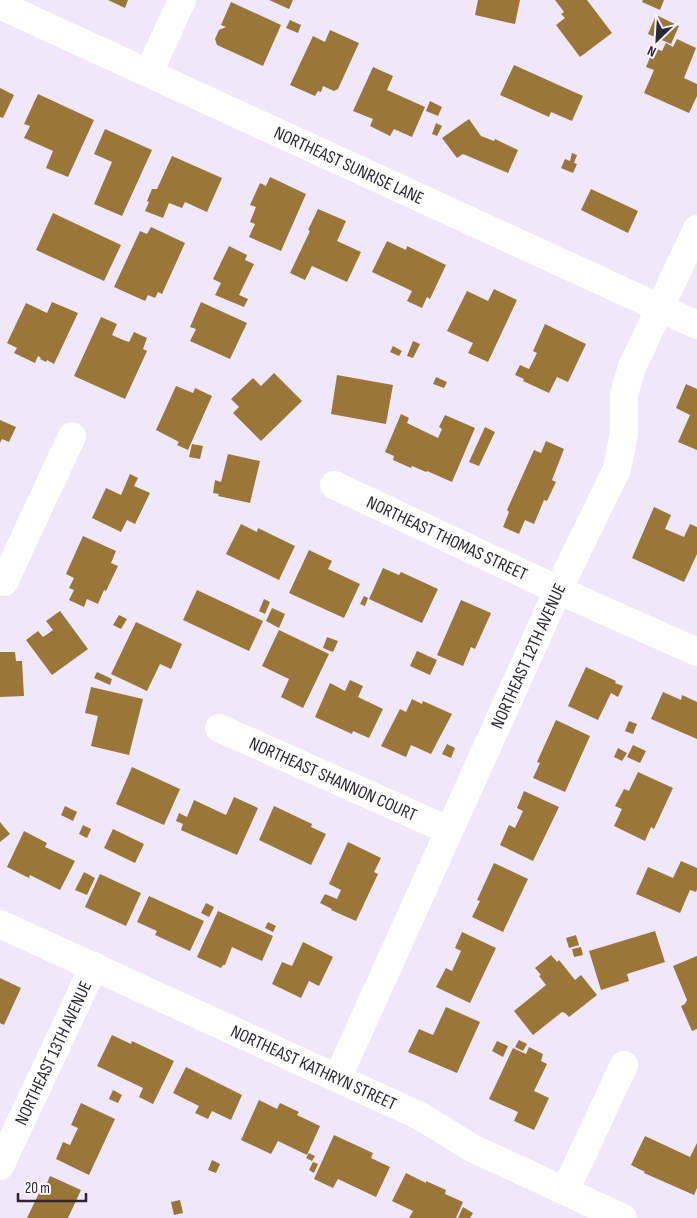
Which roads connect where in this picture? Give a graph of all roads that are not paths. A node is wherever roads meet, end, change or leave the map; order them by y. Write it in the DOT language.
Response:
graph roads {
  1 [pos="182,0"];
  2 [pos="0,5"];
  3 [pos="149,72"];
  4 [pos="697,229"];
  5 [pos="660,308"];
  6 [pos="697,326"];
  7 [pos="72,436"];
  8 [pos="334,485"];
  9 [pos="0,580"];
  10 [pos="558,590"];
  11 [pos="697,652"];
  12 [pos="218,728"];
  13 [pos="448,830"];
  14 [pos="0,924"];
  15 [pos="94,966"];
  16 [pos="624,1065"];
  17 [pos="338,1077"];
  18 [pos="0,1166"];
  19 [pos="565,1191"];
  20 [pos="623,1218"];
  1 -- 3 [label="street"];
  2 -- 3 [label="street, NORTHEAST SUNRISE LANE"];
  3 -- 5 [label="street, NORTHEAST SUNRISE LANE"];
  4 -- 5 [label="street, NORTHEAST 12TH AVENUE"];
  5 -- 6 [label="street, NORTHEAST SUNRISE LANE"];
  5 -- 10 [label="street, NORTHEAST 12TH AVENUE"];
  7 -- 9 [label="street"];
  8 -- 10 [label="street, NORTHEAST THOMAS STREET"];
  10 -- 11 [label="street, NORTHEAST THOMAS STREET"];
  10 -- 13 [label="street, NORTHEAST 12TH AVENUE"];
  12 -- 13 [label="street, NORTHEAST SHANNON COURT"];
  13 -- 17 [label="street, NORTHEAST 12TH AVENUE"];
  14 -- 15 [label="street, NORTHEAST KATHRYN STREET"];
  15 -- 17 [label="street, NORTHEAST KATHRYN STREET"];
  15 -- 18 [label="street, NORTHEAST 13TH AVENUE"];
  16 -- 19 [label="street"];
  17 -- 19 [label="street, NORTHEAST KATHRYN STREET"];
  19 -- 20 [label="street, NORTHEAST KATHRYN STREET"];
}
